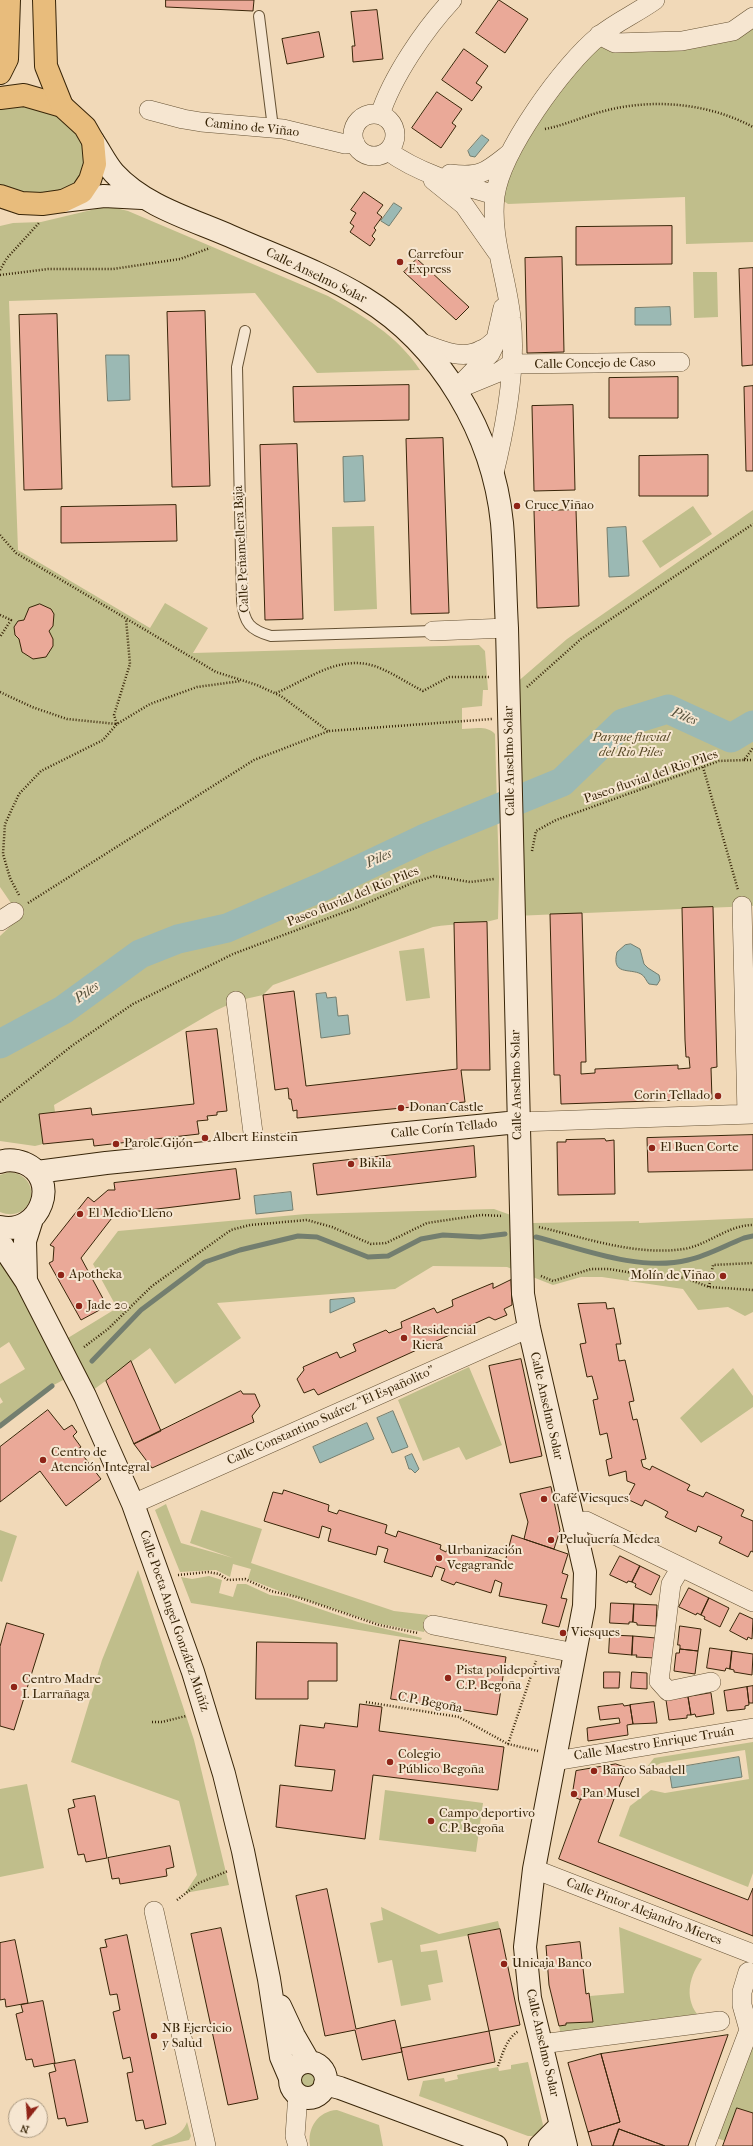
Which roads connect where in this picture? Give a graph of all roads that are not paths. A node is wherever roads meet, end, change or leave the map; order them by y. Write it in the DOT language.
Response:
graph roads {
  1 [pos="9,0"];
  2 [pos="44,0"];
  3 [pos="452,0"];
  4 [pos="655,0"];
  5 [pos="259,16"];
  6 [pos="753,17"];
  7 [pos="599,35"];
  8 [pos="0,73"];
  9 [pos="0,98"];
  10 [pos="62,106"];
  11 [pos="149,110"];
  12 [pos="380,115"];
  13 [pos="273,128"];
  14 [pos="93,141"];
  15 [pos="355,143"];
  16 [pos="388,151"];
  17 [pos="512,151"];
  18 [pos="422,171"];
  19 [pos="0,196"];
  20 [pos="453,197"];
  21 [pos="142,198"];
  22 [pos="495,200"];
  23 [pos="64,201"];
  24 [pos="21,203"];
  25 [pos="0,210"];
  26 [pos="499,255"];
  27 [pos="506,282"];
  28 [pos="245,331"];
  29 [pos="496,339"];
  30 [pos="420,342"];
  31 [pos="680,362"];
  32 [pos="511,364"];
  33 [pos="456,389"];
  34 [pos="493,477"];
  35 [pos="507,628"];
  36 [pos="433,631"];
  37 [pos="742,906"];
  38 [pos="236,1001"];
  39 [pos="750,1114"];
  40 [pos="518,1122"];
  41 [pos="255,1148"];
  42 [pos="2,1160"];
  43 [pos="106,1163"];
  44 [pos="37,1172"];
  45 [pos="43,1199"];
  46 [pos="32,1219"];
  47 [pos="0,1227"];
  48 [pos="2,1250"];
  49 [pos="26,1281"];
  50 [pos="529,1328"];
  51 [pos="133,1504"];
  52 [pos="574,1523"];
  53 [pos="681,1567"];
  54 [pos="753,1602"];
  55 [pos="433,1626"];
  56 [pos="575,1653"];
  57 [pos="711,1682"];
  58 [pos="753,1728"];
  59 [pos="550,1756"];
  60 [pos="534,1870"];
  61 [pos="154,1911"];
  62 [pos="751,1963"];
  63 [pos="269,1979"];
  64 [pos="720,2021"];
  65 [pos="541,2044"];
  66 [pos="309,2062"];
  67 [pos="325,2084"];
  68 [pos="294,2086"];
  69 [pos="561,2125"];
  70 [pos="206,2146"];
  71 [pos="298,2146"];
  72 [pos="496,2146"];
  73 [pos="540,2146"];
  74 [pos="566,2146"];
  75 [pos="705,2146"];
  1 -- 8 [label="main road"];
  2 -- 10 [label="main road"];
  3 -- 12 [label="street"];
  4 -- 7 [label="street"];
  5 -- 13 [label="lane"];
  6 -- 7 [label="street"];
  7 -- 17 [label="street"];
  9 -- 10 [label="main road"];
  10 -- 14 [label="main road"];
  11 -- 13 [label="street, Camino de Viñao"];
  12 -- 15 [label="street"];
  12 -- 16 [label="street"];
  13 -- 15 [label="street, Camino de Viñao"];
  14 -- 21 [label="main road, Calle Anselmo Solar"];
  14 -- 23 [label="main road"];
  15 -- 16 [label="street"];
  16 -- 18 [label="street"];
  17 -- 18 [label="street"];
  17 -- 22 [label="street"];
  18 -- 20 [label="street"];
  18 -- 22 [label="street"];
  19 -- 24 [label="main road"];
  20 -- 22 [label="street"];
  20 -- 26 [label="street"];
  21 -- 23 [label="main road, Calle Anselmo Solar"];
  21 -- 30 [label="main road, Calle Anselmo Solar"];
  22 -- 26 [label="street"];
  23 -- 24 [label="main road"];
  24 -- 25 [label="main road"];
  26 -- 27 [label="street"];
  27 -- 29 [label="street"];
  27 -- 32 [label="street"];
  28 -- 36 [label="lane, Calle Peñamellera Baja"];
  29 -- 30 [label="street"];
  29 -- 33 [label="street"];
  30 -- 33 [label="main road, Calle Anselmo Solar"];
  31 -- 32 [label="street, Calle Concejo de Caso"];
  32 -- 33 [label="street"];
  32 -- 34 [label="street"];
  33 -- 34 [label="main road, Calle Anselmo Solar"];
  34 -- 35 [label="main road, Calle Anselmo Solar"];
  35 -- 36 [label="street, Calle Peñamellera Baja"];
  35 -- 40 [label="main road, Calle Anselmo Solar"];
  37 -- 39 [label="street"];
  38 -- 41 [label="street"];
  39 -- 40 [label="street, Calle Corín Tellado"];
  40 -- 41 [label="main road, Calle Corín Tellado"];
  40 -- 50 [label="main road, Calle Anselmo Solar"];
  41 -- 43 [label="main road, Calle Corín Tellado"];
  42 -- 44 [label="main road"];
  43 -- 44 [label="main road, Calle Corín Tellado"];
  43 -- 45 [label="main road, Calle Corín Tellado"];
  44 -- 45 [label="main road"];
  45 -- 46 [label="main road, Calle Corín Tellado"];
  46 -- 47 [label="main road"];
  46 -- 49 [label="main road, Calle Poeta Angel González Muñíz"];
  48 -- 49 [label="main road, Calle Poeta Angel González Muñíz"];
  49 -- 51 [label="main road, Calle Poeta Angel González Muñíz"];
  50 -- 51 [label="street, Calle Constantino Suárez \"El Españolito\""];
  50 -- 52 [label="main road, Calle Anselmo Solar"];
  51 -- 63 [label="main road, Calle Poeta Angel González Muñíz"];
  52 -- 53 [label="street"];
  52 -- 56 [label="main road, Calle Anselmo Solar"];
  53 -- 54 [label="street"];
  53 -- 57 [label="street"];
  55 -- 56 [label="street"];
  56 -- 59 [label="main road, Calle Anselmo Solar"];
  58 -- 59 [label="street, Calle Maestro Enrique Truán"];
  59 -- 60 [label="main road, Calle Anselmo Solar"];
  60 -- 62 [label="street, Calle Pintor Alejandro Mieres"];
  60 -- 65 [label="main road, Calle Anselmo Solar"];
  61 -- 70 [label="street"];
  62 -- 75 [label="street"];
  63 -- 66 [label="main road, Calle Poeta Angel González Muñíz"];
  63 -- 68 [label="main road, Calle Poeta Angel González Muñíz"];
  64 -- 65 [label="street"];
  65 -- 69 [label="main road, Calle Anselmo Solar"];
  66 -- 67 [label="main road"];
  66 -- 68 [label="main road"];
  67 -- 68 [label="main road"];
  67 -- 72 [label="main road"];
  68 -- 71 [label="street"];
  69 -- 73 [label="main road"];
  69 -- 74 [label="main road, Calle Anselmo Solar"];
}
